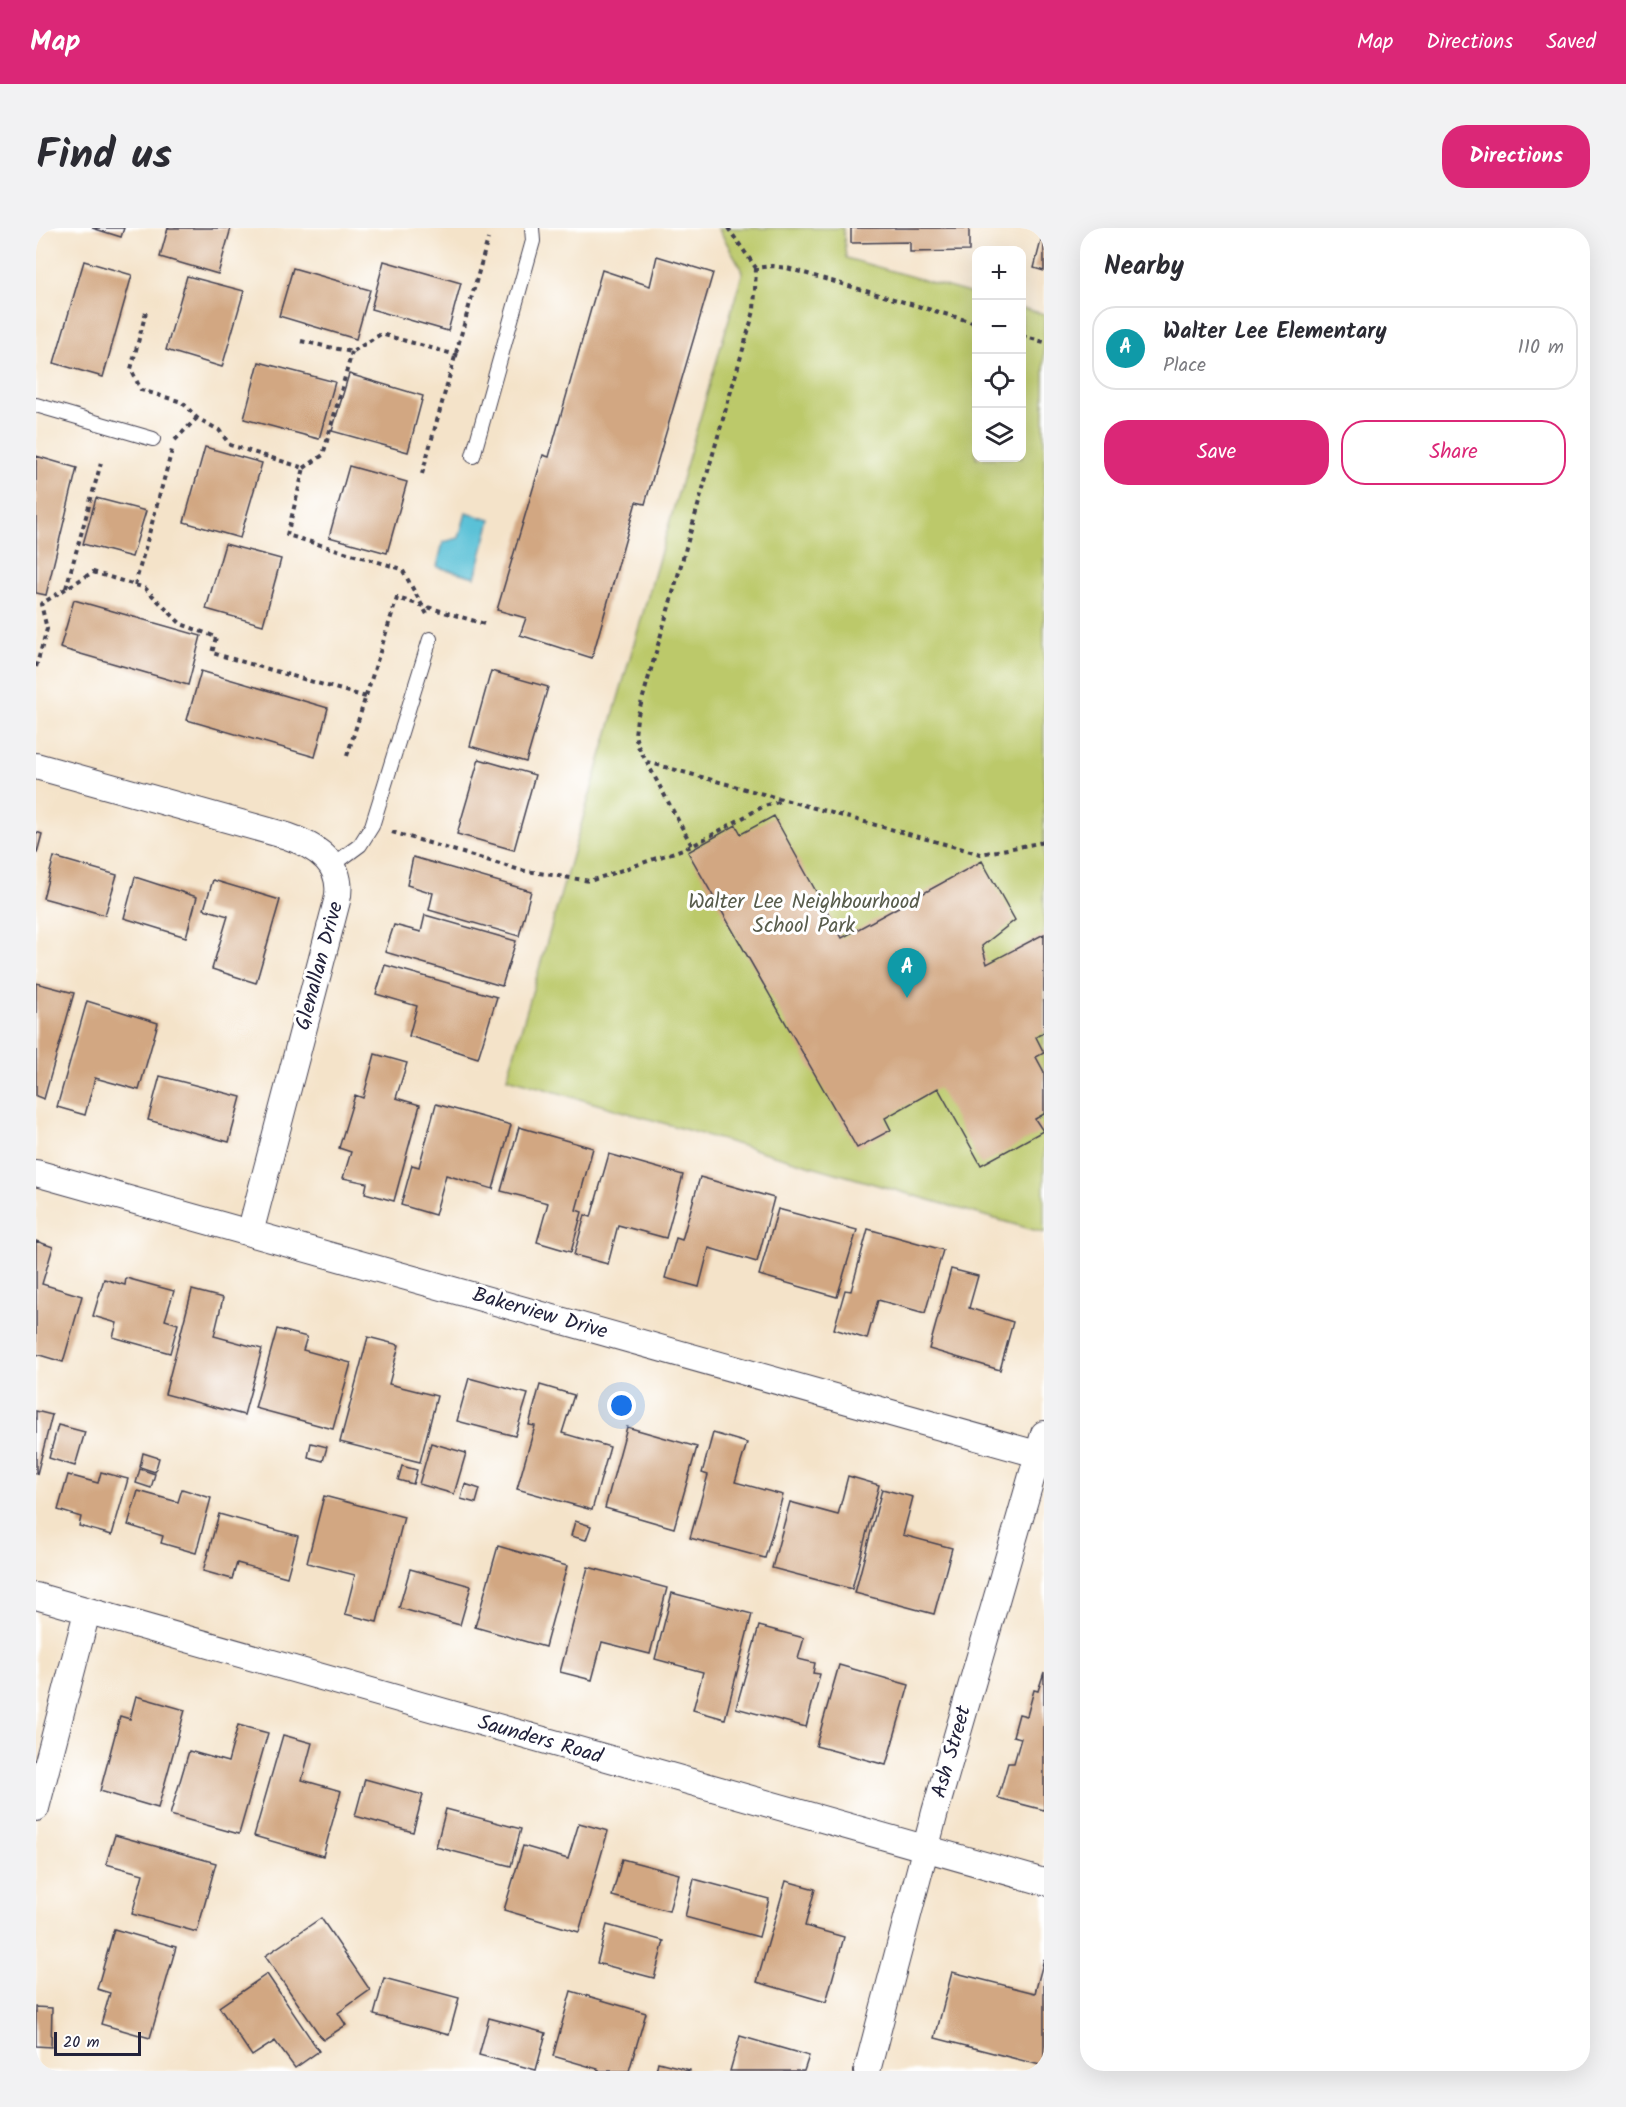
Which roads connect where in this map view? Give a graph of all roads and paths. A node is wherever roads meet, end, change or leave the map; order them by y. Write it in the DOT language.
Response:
graph roads {
  1 [pos="532,228"];
  2 [pos="728,228"];
  3 [pos="489,239"];
  4 [pos="756,268"];
  5 [pos="146,312"];
  6 [pos="972,322"];
  7 [pos="1026,337"];
  8 [pos="301,341"];
  9 [pos="1044,342"];
  10 [pos="352,352"];
  11 [pos="457,356"];
  12 [pos="36,405"];
  13 [pos="197,418"];
  14 [pos="153,439"];
  15 [pos="473,456"];
  16 [pos="101,463"];
  17 [pos="304,468"];
  18 [pos="422,474"];
  19 [pos="135,585"];
  20 [pos="66,588"];
  21 [pos="423,605"];
  22 [pos="488,625"];
  23 [pos="430,639"];
  24 [pos="36,667"];
  25 [pos="366,697"];
  26 [pos="347,756"];
  27 [pos="646,762"];
  28 [pos="36,766"];
  29 [pos="782,801"];
  30 [pos="372,826"];
  31 [pos="1044,842"];
  32 [pos="692,846"];
  33 [pos="333,865"];
  34 [pos="36,1173"];
  35 [pos="250,1233"];
  36 [pos="1042,1448"];
  37 [pos="36,1596"];
  38 [pos="87,1612"];
  39 [pos="36,1808"];
  40 [pos="926,1849"];
  41 [pos="1044,1882"];
  42 [pos="867,2071"];
  1 -- 15 [label="lane"];
  2 -- 4 [label="path"];
  3 -- 11 [label="path"];
  4 -- 6 [label="path"];
  4 -- 27 [label="path"];
  5 -- 13 [label="path"];
  7 -- 9 [label="path"];
  8 -- 10 [label="path"];
  10 -- 11 [label="path"];
  10 -- 17 [label="path"];
  11 -- 18 [label="path"];
  12 -- 14 [label="lane"];
  13 -- 17 [label="path"];
  13 -- 19 [label="path"];
  16 -- 20 [label="path"];
  17 -- 21 [label="path"];
  19 -- 20 [label="path"];
  19 -- 25 [label="path"];
  20 -- 24 [label="path"];
  21 -- 22 [label="path"];
  21 -- 23 [label="path"];
  21 -- 25 [label="path"];
  23 -- 30 [label="lane"];
  25 -- 26 [label="path"];
  27 -- 29 [label="path"];
  27 -- 32 [label="path"];
  28 -- 33 [label="street"];
  29 -- 31 [label="path"];
  29 -- 32 [label="path"];
  30 -- 32 [label="path"];
  30 -- 33 [label="lane"];
  33 -- 35 [label="street, Glenallan Drive"];
  34 -- 35 [label="street, Bakerview Drive"];
  35 -- 36 [label="street, Bakerview Drive"];
  36 -- 40 [label="street, Ash Street"];
  37 -- 38 [label="street, Saunders Road"];
  38 -- 39 [label="street"];
  38 -- 40 [label="street, Saunders Road"];
  40 -- 41 [label="street, Saunders Road"];
  40 -- 42 [label="street, Ash Street"];
}
